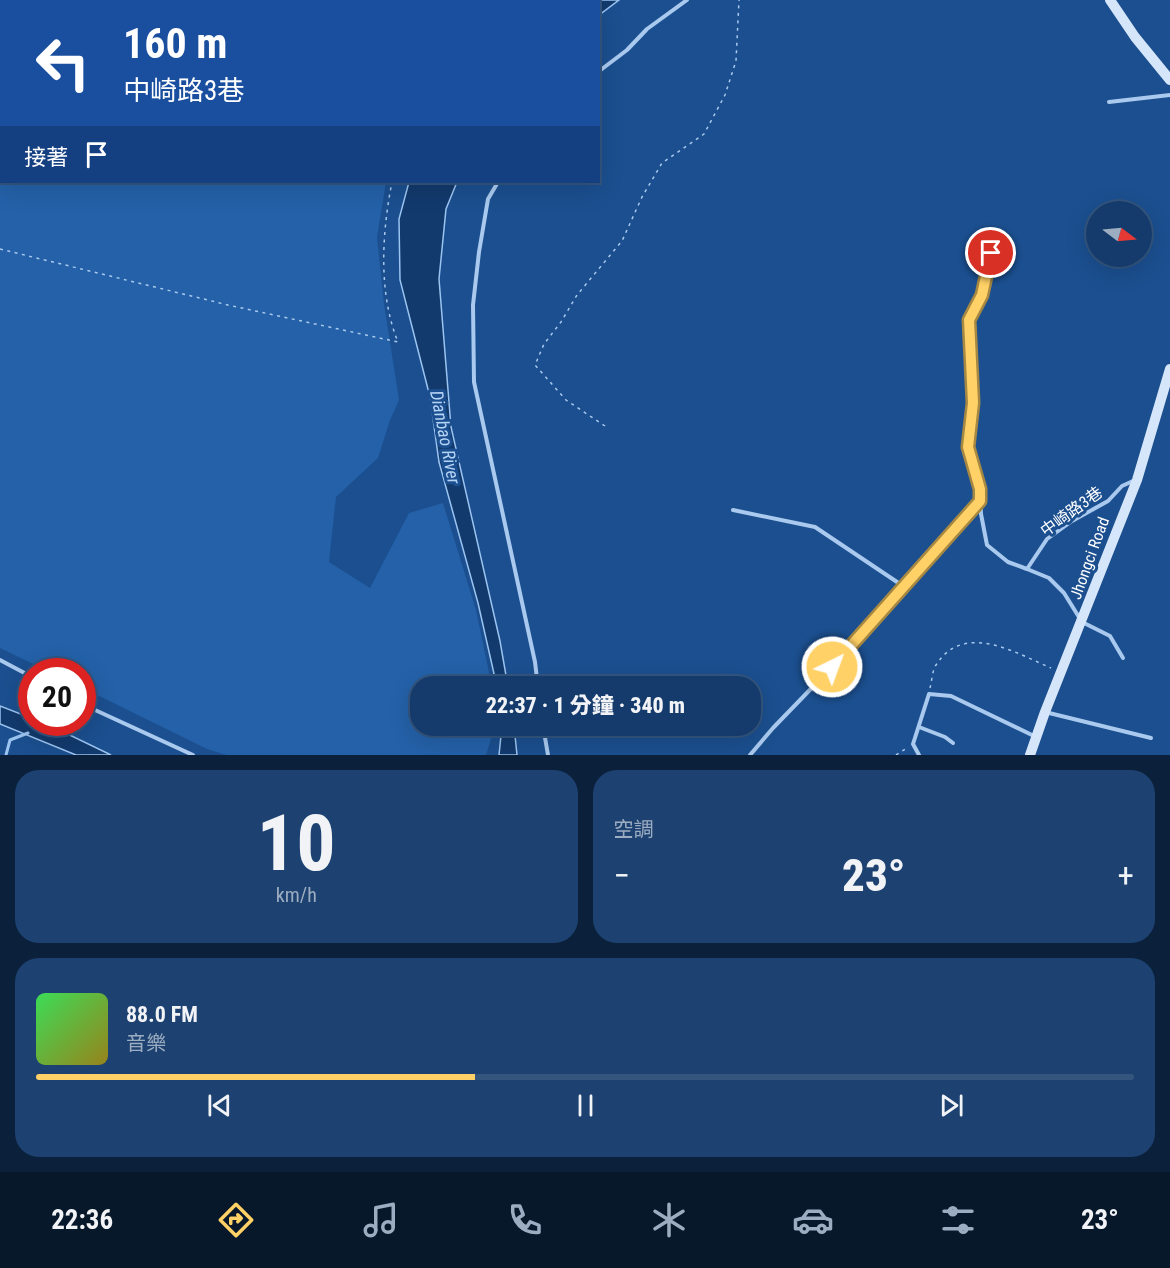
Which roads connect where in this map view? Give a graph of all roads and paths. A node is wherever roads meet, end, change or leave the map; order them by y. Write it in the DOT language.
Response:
graph roads {
  1 [pos="687,0"];
  2 [pos="739,0"];
  3 [pos="1110,0"];
  4 [pos="600,70"];
  5 [pos="1170,80"];
  6 [pos="1170,95"];
  7 [pos="1109,102"];
  8 [pos="392,183"];
  9 [pos="497,183"];
  10 [pos="0,249"];
  11 [pos="991,253"];
  12 [pos="1170,369"];
  13 [pos="605,426"];
  14 [pos="1137,480"];
  15 [pos="980,501"];
  16 [pos="733,510"];
  17 [pos="1028,569"];
  18 [pos="903,586"];
  19 [pos="1082,622"];
  20 [pos="1123,658"];
  21 [pos="0,660"];
  22 [pos="18,670"];
  23 [pos="1061,673"];
  24 [pos="537,676"];
  25 [pos="929,694"];
  26 [pos="96,710"];
  27 [pos="1045,712"];
  28 [pos="919,727"];
  29 [pos="545,736"];
  30 [pos="1036,736"];
  31 [pos="1151,738"];
  32 [pos="953,743"];
  33 [pos="913,744"];
  34 [pos="193,755"];
  35 [pos="548,755"];
  36 [pos="750,755"];
  37 [pos="896,755"];
  38 [pos="919,755"];
  39 [pos="1031,755"];
  1 -- 4 [label="lane"];
  2 -- 13 [label="path"];
  3 -- 5 [label="street"];
  6 -- 7 [label="lane"];
  8 -- 10 [label="path"];
  9 -- 24 [label="lane"];
  11 -- 15 [label="lane"];
  12 -- 14 [label="street, Jhongci Road"];
  14 -- 17 [label="lane, 中崎路3巷"];
  14 -- 19 [label="street, Jhongci Road"];
  15 -- 17 [label="lane"];
  15 -- 18 [label="lane"];
  16 -- 18 [label="lane"];
  17 -- 19 [label="lane"];
  18 -- 36 [label="lane"];
  19 -- 20 [label="lane"];
  19 -- 23 [label="street, Jhongci Road"];
  21 -- 22 [label="lane"];
  23 -- 25 [label="path"];
  23 -- 27 [label="street, Jhongci Road"];
  25 -- 28 [label="lane"];
  25 -- 30 [label="lane"];
  26 -- 34 [label="lane"];
  27 -- 30 [label="street, Jhongci Road"];
  27 -- 31 [label="lane"];
  28 -- 32 [label="lane"];
  28 -- 33 [label="lane"];
  29 -- 35 [label="lane"];
  30 -- 39 [label="street, Jhongci Road"];
  33 -- 37 [label="path"];
  33 -- 38 [label="lane"];
}
